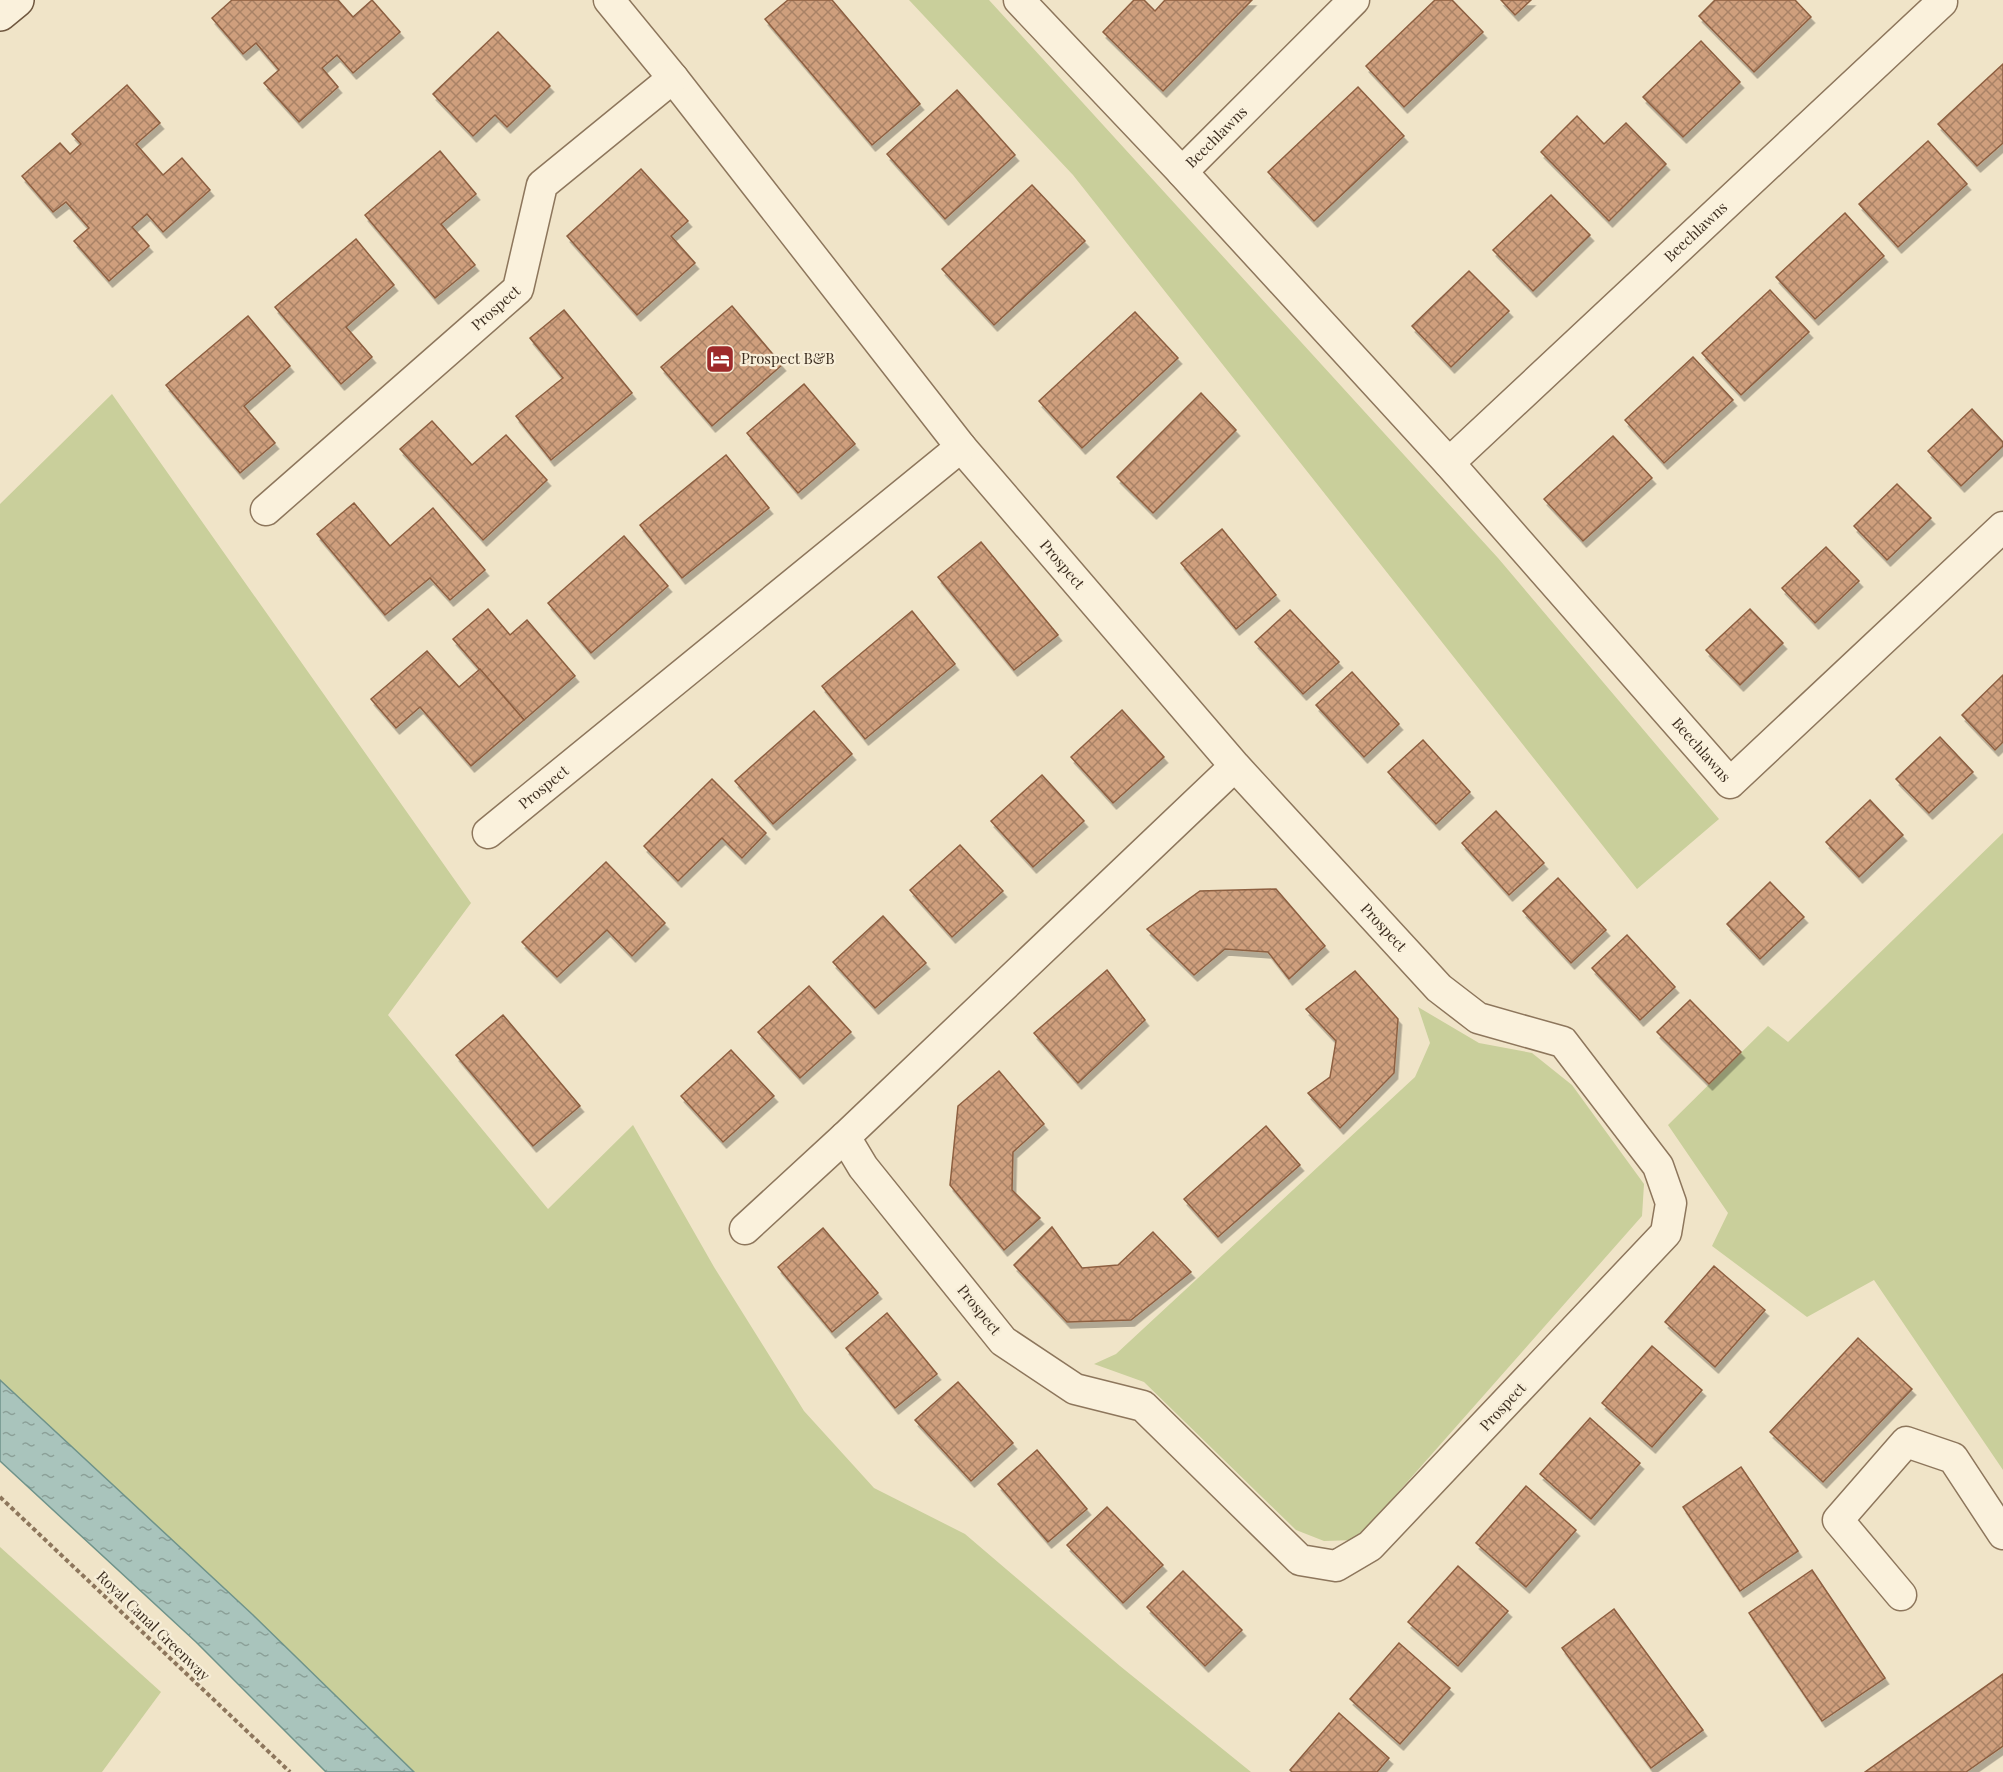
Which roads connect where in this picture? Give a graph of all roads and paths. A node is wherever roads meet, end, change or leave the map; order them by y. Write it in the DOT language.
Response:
graph roads {
  1 [pos="16,0"];
  2 [pos="609,0"];
  3 [pos="1019,0"];
  4 [pos="1354,0"];
  5 [pos="1942,2"];
  6 [pos="0,14"];
  7 [pos="673,78"];
  8 [pos="1182,172"];
  9 [pos="961,447"];
  10 [pos="1449,464"];
  11 [pos="266,510"];
  12 [pos="2003,527"];
  13 [pos="1234,766"];
  14 [pos="488,833"];
  15 [pos="845,1137"];
  16 [pos="745,1229"];
  17 [pos="0,1497"];
  18 [pos="2003,1534"];
  19 [pos="1901,1595"];
  20 [pos="290,1772"];
  1 -- 6 [label="main road"];
  2 -- 7 [label="street, Prospect"];
  3 -- 8 [label="street, Beechlawns"];
  4 -- 8 [label="street, Beechlawns"];
  5 -- 10 [label="street, Beechlawns"];
  7 -- 9 [label="street, Prospect"];
  7 -- 11 [label="street, Prospect"];
  8 -- 10 [label="street, Beechlawns"];
  9 -- 13 [label="street, Prospect"];
  9 -- 14 [label="street, Prospect"];
  10 -- 12 [label="street, Beechlawns"];
  13 -- 15 [label="street"];
  13 -- 15 [label="street, Prospect"];
  15 -- 16 [label="street"];
  17 -- 20 [label="path, Royal Canal Greenway"];
  18 -- 19 [label="street"];
}
